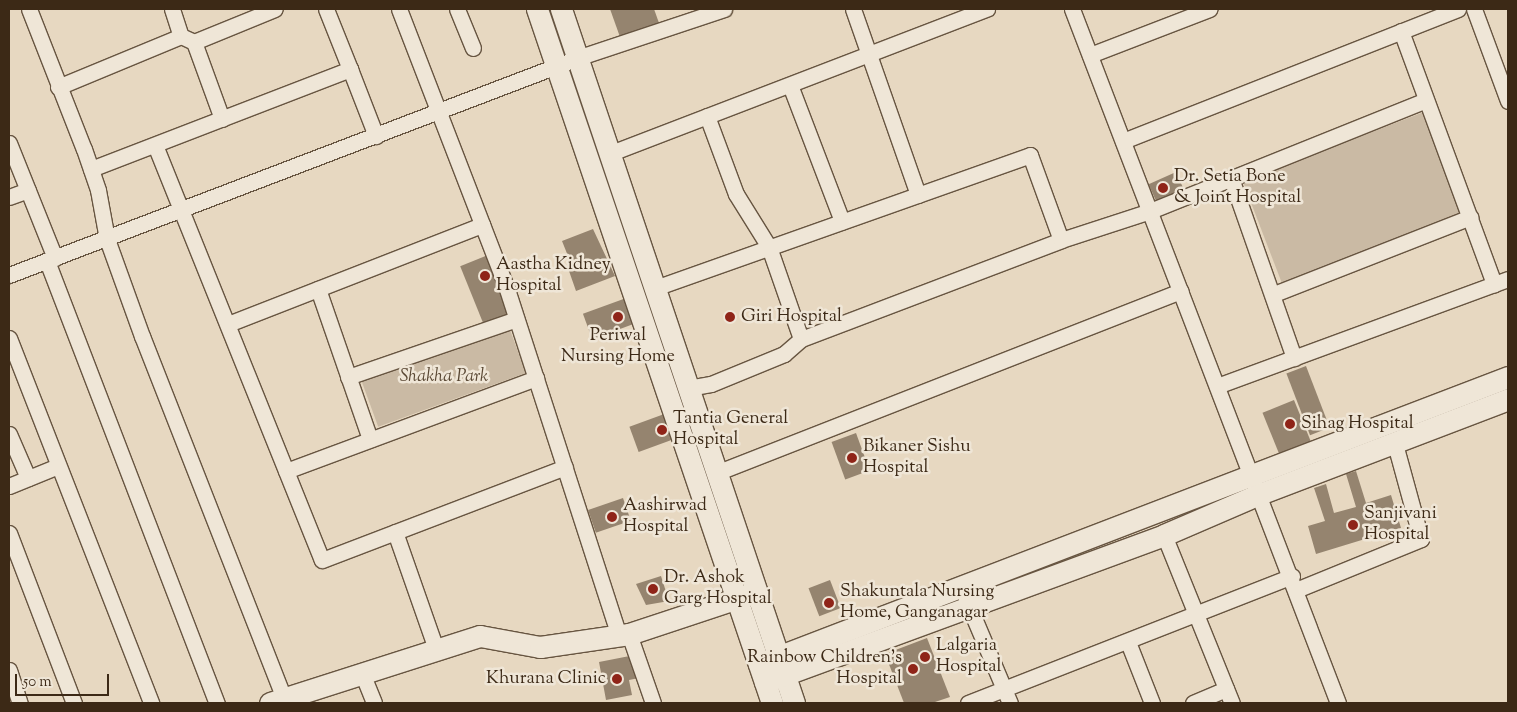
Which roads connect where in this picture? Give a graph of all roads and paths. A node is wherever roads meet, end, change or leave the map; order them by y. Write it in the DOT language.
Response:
graph roads {
  1 [pos="28,9"];
  2 [pos="172,9"];
  3 [pos="276,9"];
  4 [pos="326,9"];
  5 [pos="398,9"];
  6 [pos="457,9"];
  7 [pos="537,9"];
  8 [pos="561,9"];
  9 [pos="724,9"];
  10 [pos="853,9"];
  11 [pos="987,9"];
  12 [pos="1072,9"];
  13 [pos="1209,9"];
  14 [pos="1458,9"];
  15 [pos="1474,9"];
  16 [pos="702,12"];
  17 [pos="1401,31"];
  18 [pos="187,39"];
  19 [pos="473,48"];
  20 [pos="869,54"];
  21 [pos="1090,55"];
  22 [pos="580,57"];
  23 [pos="558,66"];
  24 [pos="350,69"];
  25 [pos="790,85"];
  26 [pos="58,87"];
  27 [pos="1426,100"];
  28 [pos="1508,100"];
  29 [pos="438,112"];
  30 [pos="707,116"];
  31 [pos="222,119"];
  32 [pos="376,136"];
  33 [pos="1123,141"];
  34 [pos="9,143"];
  35 [pos="155,145"];
  36 [pos="611,153"];
  37 [pos="91,170"];
  38 [pos="1231,178"];
  39 [pos="28,190"];
  40 [pos="918,194"];
  41 [pos="9,197"];
  42 [pos="183,210"];
  43 [pos="1150,211"];
  44 [pos="1470,217"];
  45 [pos="842,222"];
  46 [pos="482,225"];
  47 [pos="107,238"];
  48 [pos="1062,240"];
  49 [pos="769,247"];
  50 [pos="51,259"];
  51 [pos="9,275"];
  52 [pos="1501,282"];
  53 [pos="655,288"];
  54 [pos="318,289"];
  55 [pos="1181,291"];
  56 [pos="1274,294"];
  57 [pos="516,319"];
  58 [pos="228,324"];
  59 [pos="9,338"];
  60 [pos="800,338"];
  61 [pos="1294,358"];
  62 [pos="348,377"];
  63 [pos="1508,377"];
  64 [pos="536,378"];
  65 [pos="1217,386"];
  66 [pos="688,388"];
  67 [pos="1508,399"];
  68 [pos="9,434"];
  69 [pos="370,440"];
  70 [pos="1395,444"];
  71 [pos="58,466"];
  72 [pos="565,467"];
  73 [pos="286,470"];
  74 [pos="716,472"];
  75 [pos="1250,475"];
  76 [pos="28,478"];
  77 [pos="9,486"];
  78 [pos="1257,495"];
  79 [pos="395,532"];
  80 [pos="9,533"];
  81 [pos="1164,535"];
  82 [pos="1294,583"];
  83 [pos="961,587"];
  84 [pos="745,595"];
  85 [pos="970,608"];
  86 [pos="1198,615"];
  87 [pos="624,634"];
  88 [pos="1128,642"];
  89 [pos="436,649"];
  90 [pos="771,669"];
  91 [pos="9,670"];
  92 [pos="362,673"];
  93 [pos="1226,689"];
  94 [pos="1007,696"];
  95 [pos="292,699"];
  96 [pos="20,703"];
  97 [pos="74,703"];
  98 [pos="151,703"];
  99 [pos="217,703"];
  100 [pos="374,703"];
  101 [pos="653,703"];
  102 [pos="772,703"];
  103 [pos="794,703"];
  104 [pos="968,703"];
  105 [pos="1152,703"];
  106 [pos="1192,703"];
  107 [pos="1232,703"];
  108 [pos="1338,703"];
  1 -- 26 [label="street"];
  2 -- 18 [label="street"];
  3 -- 18 [label="street"];
  4 -- 24 [label="street"];
  5 -- 29 [label="street"];
  6 -- 19 [label="street"];
  7 -- 23 [label="street"];
  8 -- 22 [label="street"];
  9 -- 16 [label="street"];
  10 -- 20 [label="street"];
  11 -- 20 [label="street"];
  12 -- 21 [label="street"];
  13 -- 21 [label="street"];
  14 -- 17 [label="street"];
  15 -- 28 [label="street"];
  16 -- 22 [label="street"];
  17 -- 27 [label="street"];
  17 -- 33 [label="street"];
  18 -- 26 [label="street"];
  18 -- 31 [label="street"];
  20 -- 25 [label="street"];
  20 -- 40 [label="street"];
  21 -- 33 [label="street"];
  22 -- 23 [label="street"];
  22 -- 36 [label="street"];
  23 -- 29 [label="street"];
  23 -- 84 [label="street"];
  24 -- 31 [label="street"];
  24 -- 32 [label="street"];
  25 -- 30 [label="street"];
  25 -- 45 [label="street"];
  26 -- 37 [label="street"];
  27 -- 38 [label="street"];
  27 -- 44 [label="street"];
  29 -- 32 [label="street"];
  29 -- 46 [label="street"];
  30 -- 36 [label="street"];
  30 -- 49 [label="street"];
  31 -- 35 [label="street"];
  32 -- 42 [label="street"];
  33 -- 43 [label="street"];
  34 -- 39 [label="street"];
  35 -- 37 [label="street"];
  35 -- 42 [label="street"];
  36 -- 53 [label="street"];
  37 -- 47 [label="street"];
  38 -- 43 [label="street"];
  38 -- 56 [label="street"];
  39 -- 41 [label="street"];
  39 -- 50 [label="street"];
  40 -- 45 [label="street"];
  40 -- 48 [label="street"];
  42 -- 47 [label="street"];
  42 -- 58 [label="street"];
  43 -- 48 [label="street"];
  43 -- 55 [label="street"];
  44 -- 52 [label="street"];
  44 -- 56 [label="street"];
  45 -- 49 [label="street"];
  46 -- 54 [label="street"];
  46 -- 57 [label="street"];
  47 -- 50 [label="street"];
  47 -- 95 [label="street"];
  48 -- 60 [label="street"];
  49 -- 53 [label="street"];
  49 -- 60 [label="street"];
  50 -- 51 [label="street"];
  50 -- 99 [label="street"];
  52 -- 61 [label="street"];
  53 -- 66 [label="street"];
  54 -- 58 [label="street"];
  54 -- 62 [label="street"];
  55 -- 65 [label="street"];
  55 -- 74 [label="street"];
  56 -- 61 [label="street"];
  57 -- 62 [label="street"];
  57 -- 64 [label="street"];
  58 -- 73 [label="street"];
  59 -- 71 [label="street"];
  60 -- 66 [label="street"];
  61 -- 65 [label="street"];
  62 -- 69 [label="street"];
  63 -- 75 [label="street"];
  64 -- 69 [label="street"];
  64 -- 72 [label="street"];
  65 -- 75 [label="street"];
  66 -- 74 [label="street"];
  67 -- 70 [label="street"];
  68 -- 76 [label="street"];
  69 -- 73 [label="street"];
  70 -- 78 [label="street"];
  70 -- 82 [label="street"];
  71 -- 76 [label="street"];
  71 -- 98 [label="street"];
  72 -- 79 [label="street"];
  72 -- 87 [label="street"];
  73 -- 79 [label="street"];
  74 -- 84 [label="street"];
  75 -- 78 [label="street"];
  75 -- 83 [label="street"];
  76 -- 77 [label="street"];
  78 -- 81 [label="street"];
  78 -- 82 [label="street"];
  79 -- 89 [label="street"];
  80 -- 97 [label="street"];
  81 -- 85 [label="street"];
  81 -- 86 [label="street"];
  82 -- 86 [label="street"];
  82 -- 108 [label="street"];
  83 -- 85 [label="street"];
  83 -- 90 [label="street"];
  84 -- 87 [label="street"];
  84 -- 90 [label="street"];
  85 -- 90 [label="street"];
  85 -- 94 [label="street"];
  86 -- 88 [label="street"];
  86 -- 93 [label="street"];
  87 -- 89 [label="street"];
  87 -- 101 [label="street"];
  88 -- 94 [label="street"];
  88 -- 105 [label="street"];
  89 -- 92 [label="street"];
  90 -- 102 [label="street"];
  90 -- 103 [label="street"];
  91 -- 96 [label="street"];
  92 -- 95 [label="street"];
  92 -- 100 [label="street"];
  93 -- 106 [label="street"];
  93 -- 107 [label="street"];
  94 -- 104 [label="street"];
}
